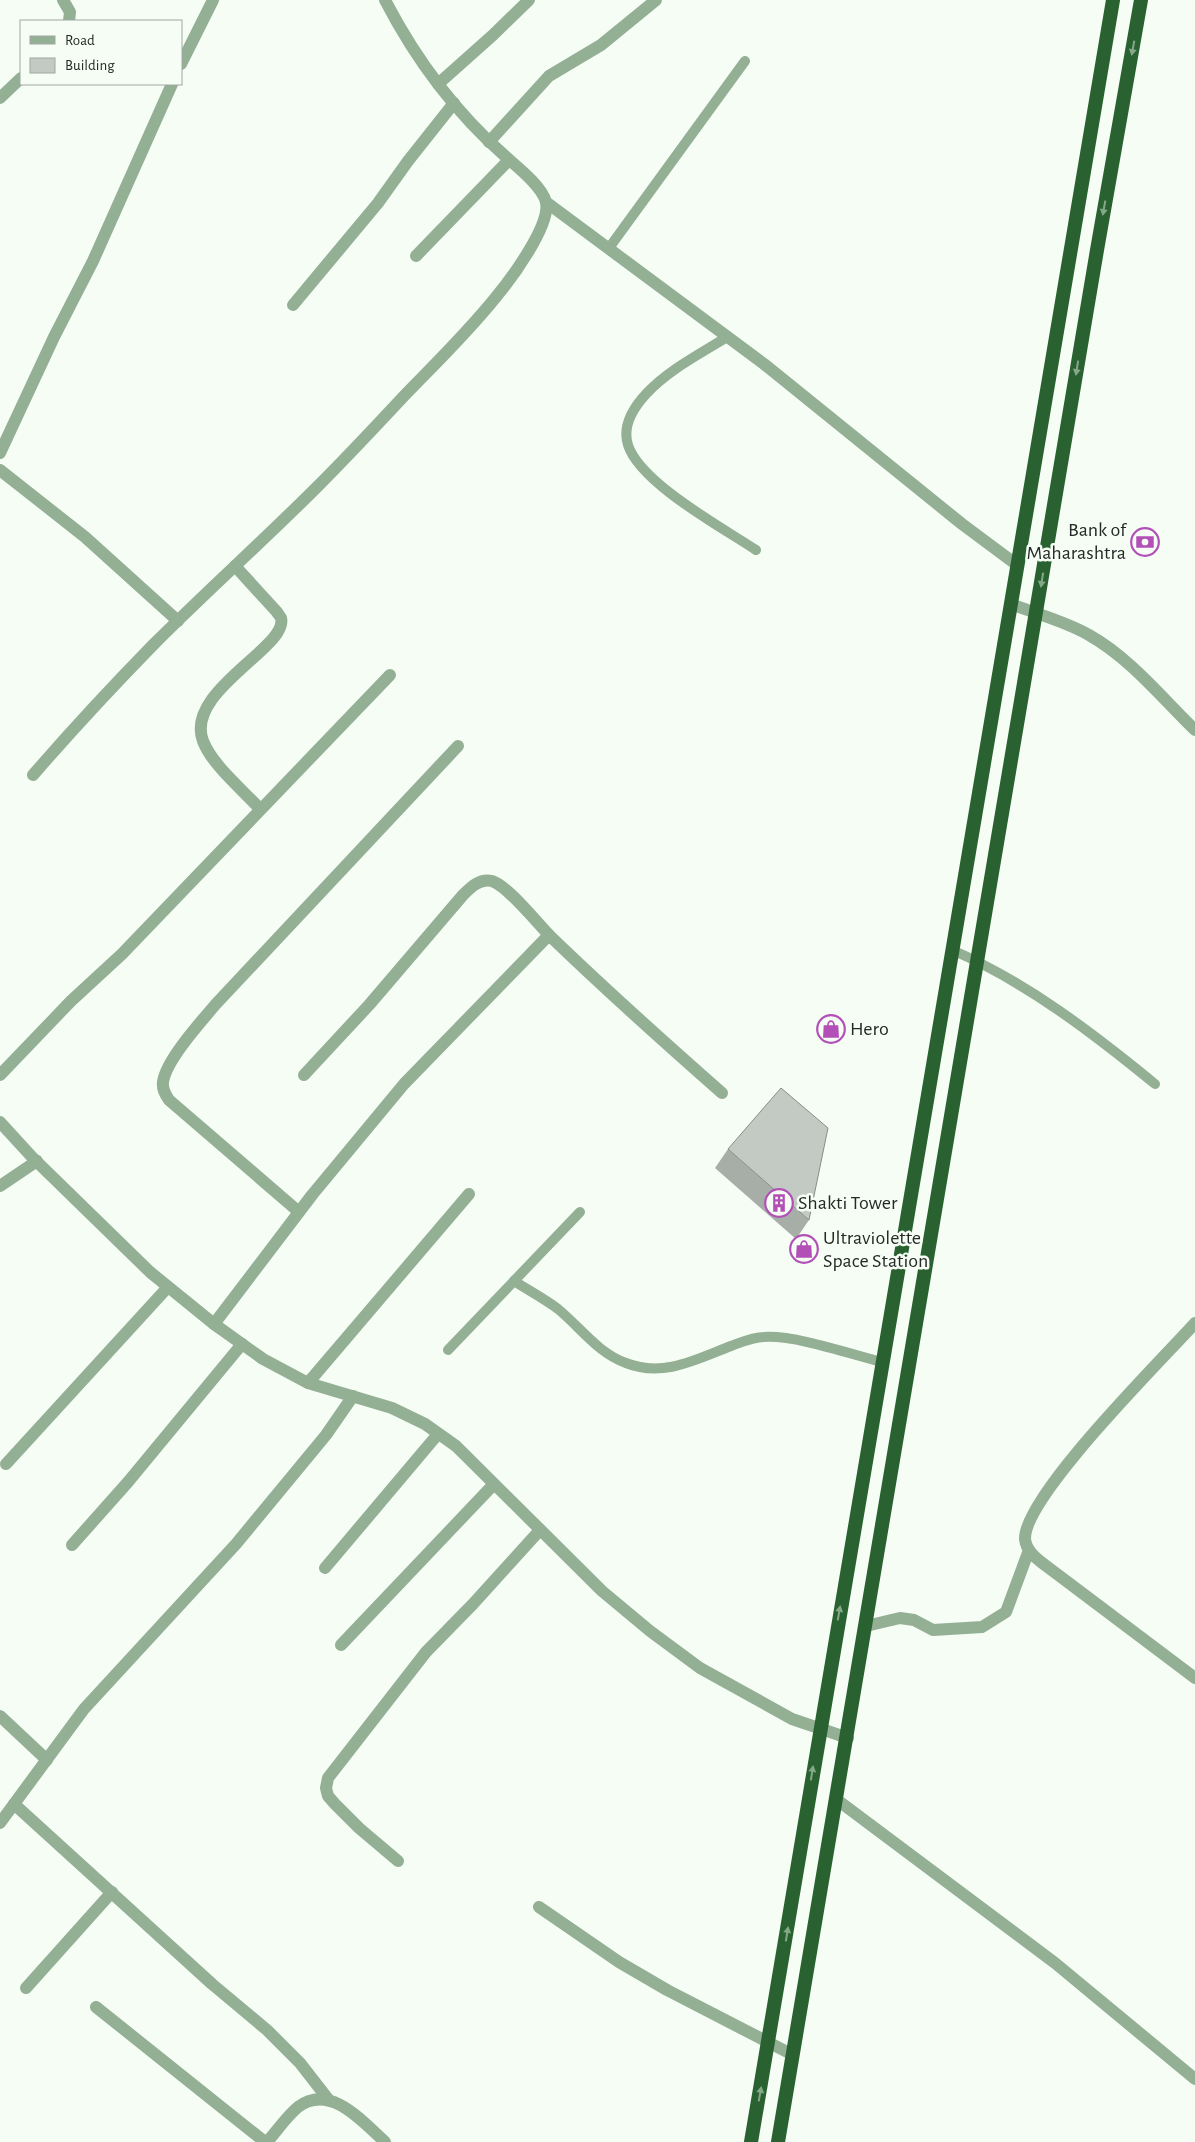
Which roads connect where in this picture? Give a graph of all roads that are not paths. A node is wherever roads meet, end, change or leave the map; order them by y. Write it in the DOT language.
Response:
graph roads {
  1 [pos="63,0"];
  2 [pos="213,0"];
  3 [pos="385,0"];
  4 [pos="529,0"];
  5 [pos="656,0"];
  6 [pos="1112,0"];
  7 [pos="1141,0"];
  8 [pos="69,20"];
  9 [pos="745,60"];
  10 [pos="182,62"];
  11 [pos="20,79"];
  12 [pos="438,84"];
  13 [pos="172,85"];
  14 [pos="0,98"];
  15 [pos="454,103"];
  16 [pos="489,142"];
  17 [pos="509,160"];
  18 [pos="546,202"];
  19 [pos="609,248"];
  20 [pos="416,256"];
  21 [pos="293,305"];
  22 [pos="727,337"];
  23 [pos="0,453"];
  24 [pos="0,470"];
  25 [pos="756,550"];
  26 [pos="1017,565"];
  27 [pos="235,566"];
  28 [pos="1011,604"];
  29 [pos="1037,614"];
  30 [pos="178,621"];
  31 [pos="390,675"];
  32 [pos="1195,730"];
  33 [pos="458,746"];
  34 [pos="33,775"];
  35 [pos="260,809"];
  36 [pos="549,935"];
  37 [pos="952,950"];
  38 [pos="978,961"];
  39 [pos="0,1075"];
  40 [pos="304,1075"];
  41 [pos="1155,1084"];
  42 [pos="722,1093"];
  43 [pos="0,1122"];
  44 [pos="37,1161"];
  45 [pos="0,1186"];
  46 [pos="470,1194"];
  47 [pos="299,1212"];
  48 [pos="580,1212"];
  49 [pos="514,1281"];
  50 [pos="168,1287"];
  51 [pos="1195,1323"];
  52 [pos="214,1324"];
  53 [pos="242,1344"];
  54 [pos="448,1350"];
  55 [pos="882,1362"];
  56 [pos="308,1383"];
  57 [pos="353,1396"];
  58 [pos="438,1434"];
  59 [pos="6,1464"];
  60 [pos="494,1484"];
  61 [pos="540,1530"];
  62 [pos="72,1546"];
  63 [pos="1029,1550"];
  64 [pos="325,1568"];
  65 [pos="866,1626"];
  66 [pos="341,1644"];
  67 [pos="1195,1678"];
  68 [pos="0,1716"];
  69 [pos="820,1729"];
  70 [pos="848,1738"];
  71 [pos="47,1760"];
  72 [pos="836,1799"];
  73 [pos="14,1804"];
  74 [pos="0,1823"];
  75 [pos="398,1861"];
  76 [pos="112,1892"];
  77 [pos="539,1907"];
  78 [pos="26,1988"];
  79 [pos="96,2007"];
  80 [pos="769,2042"];
  81 [pos="793,2055"];
  82 [pos="1195,2079"];
  83 [pos="328,2099"];
  84 [pos="266,2142"];
  85 [pos="384,2142"];
  86 [pos="751,2142"];
  87 [pos="778,2142"];
  1 -- 8 [label="street"];
  2 -- 10 [label="street"];
  3 -- 12 [label="street"];
  4 -- 12 [label="street"];
  5 -- 16 [label="street"];
  6 -- 26 [label="highway"];
  7 -- 29 [label="highway, one-way"];
  9 -- 19 [label="lane"];
  11 -- 14 [label="street"];
  12 -- 15 [label="street"];
  13 -- 23 [label="street"];
  15 -- 16 [label="street"];
  15 -- 21 [label="street"];
  16 -- 17 [label="street"];
  17 -- 18 [label="street"];
  17 -- 20 [label="street"];
  18 -- 19 [label="street"];
  18 -- 27 [label="street"];
  19 -- 22 [label="street"];
  22 -- 25 [label="lane"];
  22 -- 26 [label="street"];
  24 -- 30 [label="street"];
  26 -- 28 [label="highway"];
  27 -- 30 [label="street"];
  27 -- 35 [label="street"];
  28 -- 29 [label="street"];
  28 -- 37 [label="highway"];
  29 -- 32 [label="street"];
  29 -- 38 [label="highway"];
  30 -- 34 [label="street"];
  31 -- 35 [label="street"];
  33 -- 47 [label="street"];
  35 -- 39 [label="street"];
  36 -- 40 [label="street"];
  36 -- 42 [label="street"];
  36 -- 47 [label="street"];
  37 -- 38 [label="lane"];
  37 -- 55 [label="highway"];
  38 -- 41 [label="lane"];
  38 -- 65 [label="highway"];
  43 -- 44 [label="street"];
  44 -- 45 [label="street"];
  44 -- 50 [label="street"];
  46 -- 56 [label="street"];
  47 -- 52 [label="street"];
  48 -- 49 [label="lane"];
  49 -- 54 [label="lane"];
  49 -- 55 [label="lane"];
  50 -- 52 [label="street"];
  50 -- 59 [label="street"];
  51 -- 63 [label="street"];
  52 -- 53 [label="street"];
  53 -- 56 [label="street"];
  53 -- 62 [label="street"];
  69 -- 55 [label="highway, one-way"];
  56 -- 57 [label="street"];
  57 -- 58 [label="street"];
  57 -- 71 [label="street"];
  58 -- 60 [label="street"];
  58 -- 64 [label="street"];
  60 -- 61 [label="street"];
  60 -- 66 [label="street"];
  61 -- 69 [label="street"];
  61 -- 75 [label="street"];
  63 -- 65 [label="street"];
  63 -- 67 [label="street"];
  65 -- 70 [label="highway"];
  68 -- 71 [label="street"];
  69 -- 70 [label="street"];
  80 -- 69 [label="highway, one-way"];
  70 -- 72 [label="highway"];
  71 -- 73 [label="street"];
  72 -- 81 [label="highway"];
  72 -- 82 [label="street"];
  73 -- 74 [label="street"];
  73 -- 76 [label="street"];
  76 -- 78 [label="street"];
  76 -- 83 [label="street"];
  77 -- 80 [label="street"];
  79 -- 84 [label="street"];
  80 -- 81 [label="street"];
  86 -- 80 [label="highway, one-way"];
  81 -- 87 [label="highway"];
  83 -- 84 [label="street"];
  83 -- 85 [label="street"];
}
